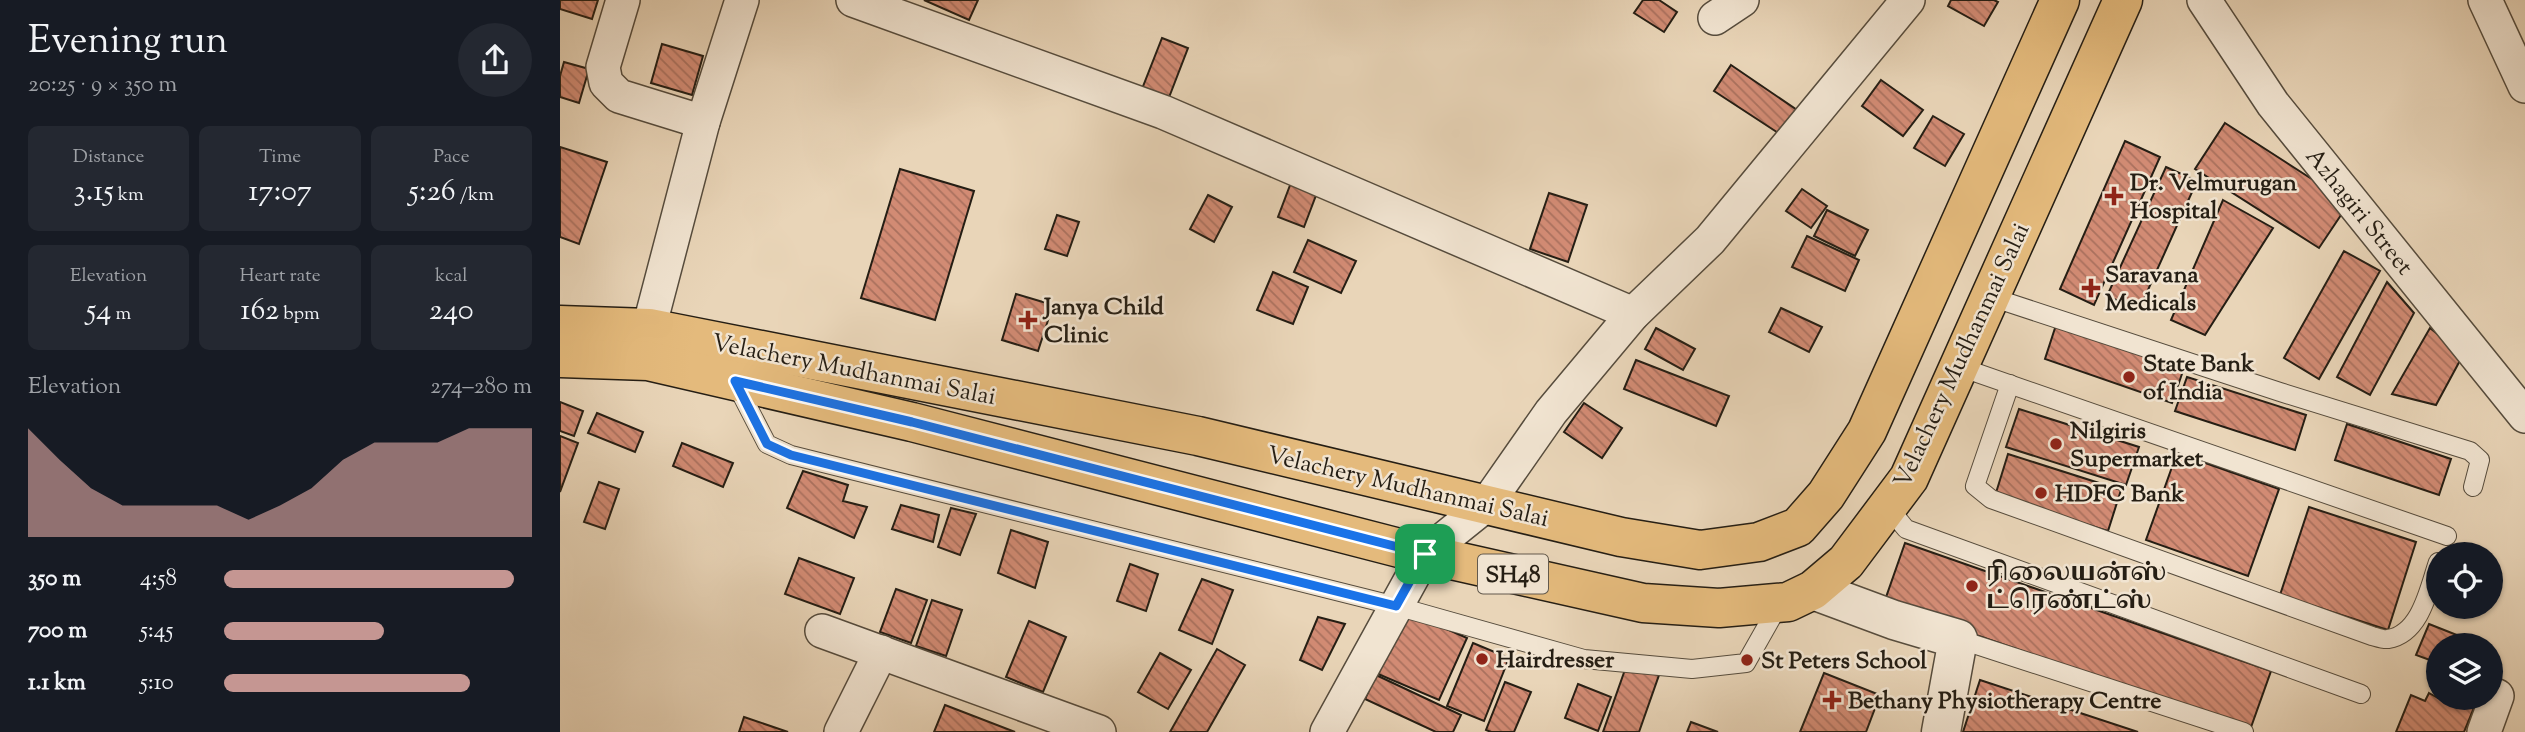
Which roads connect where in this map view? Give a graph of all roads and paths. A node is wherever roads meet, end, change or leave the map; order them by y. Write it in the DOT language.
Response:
graph roads {
  1 [pos="623,0"];
  2 [pos="742,0"];
  3 [pos="853,0"];
  4 [pos="1908,0"];
  5 [pos="2060,0"];
  6 [pos="2123,0"];
  7 [pos="2204,0"];
  8 [pos="2485,0"];
  9 [pos="2525,86"];
  10 [pos="703,122"];
  11 [pos="1991,297"];
  12 [pos="1633,314"];
  13 [pos="560,325"];
  14 [pos="649,328"];
  15 [pos="560,358"];
  16 [pos="1957,366"];
  17 [pos="735,381"];
  18 [pos="2010,384"];
  19 [pos="2525,416"];
  20 [pos="2473,487"];
  21 [pos="1890,503"];
  22 [pos="1486,505"];
  23 [pos="2445,542"];
  24 [pos="1425,554"];
  25 [pos="1797,596"];
  26 [pos="2426,597"];
  27 [pos="1396,606"];
  28 [pos="822,631"];
  29 [pos="1958,639"];
  30 [pos="881,652"];
  31 [pos="2361,694"];
  32 [pos="2492,710"];
  33 [pos="841,732"];
  34 [pos="1100,732"];
  35 [pos="1326,732"];
  36 [pos="1941,732"];
  37 [pos="2244,732"];
  38 [pos="2484,732"];
  1 -- 10 [label="street"];
  2 -- 10 [label="street"];
  3 -- 12 [label="street"];
  4 -- 12 [label="street"];
  5 -- 22 [label="main road, Velachery Mudhanmai Salai / SH48"];
  6 -- 11 [label="main road, Velachery Mudhanmai Salai"];
  7 -- 19 [label="street, Azhagiri Street"];
  8 -- 9 [label="street"];
  10 -- 14 [label="street"];
  11 -- 16 [label="main road, Velachery Mudhanmai Salai"];
  11 -- 20 [label="lane"];
  12 -- 22 [label="street"];
  13 -- 14 [label="main road, Velachery Mudhanmai Salai / SH48"];
  14 -- 22 [label="main road, Velachery Mudhanmai Salai / SH48"];
  15 -- 17 [label="main road, Velachery Mudhanmai Salai / SH48"];
  16 -- 18 [label="lane"];
  16 -- 21 [label="main road, Velachery Mudhanmai Salai"];
  17 -- 24 [label="main road, Velachery Mudhanmai Salai / SH48"];
  17 -- 27 [label="lane"];
  18 -- 23 [label="lane"];
  18 -- 26 [label="lane"];
  21 -- 25 [label="main road, Velachery Mudhanmai Salai"];
  21 -- 31 [label="lane"];
  22 -- 24 [label="street"];
  24 -- 25 [label="main road, Velachery Mudhanmai Salai / SH48"];
  24 -- 27 [label="street"];
  25 -- 27 [label="lane"];
  25 -- 29 [label="street"];
  27 -- 35 [label="street"];
  28 -- 30 [label="street"];
  29 -- 36 [label="street"];
  29 -- 37 [label="lane"];
  30 -- 33 [label="street"];
  30 -- 34 [label="street"];
  32 -- 38 [label="street"];
}
